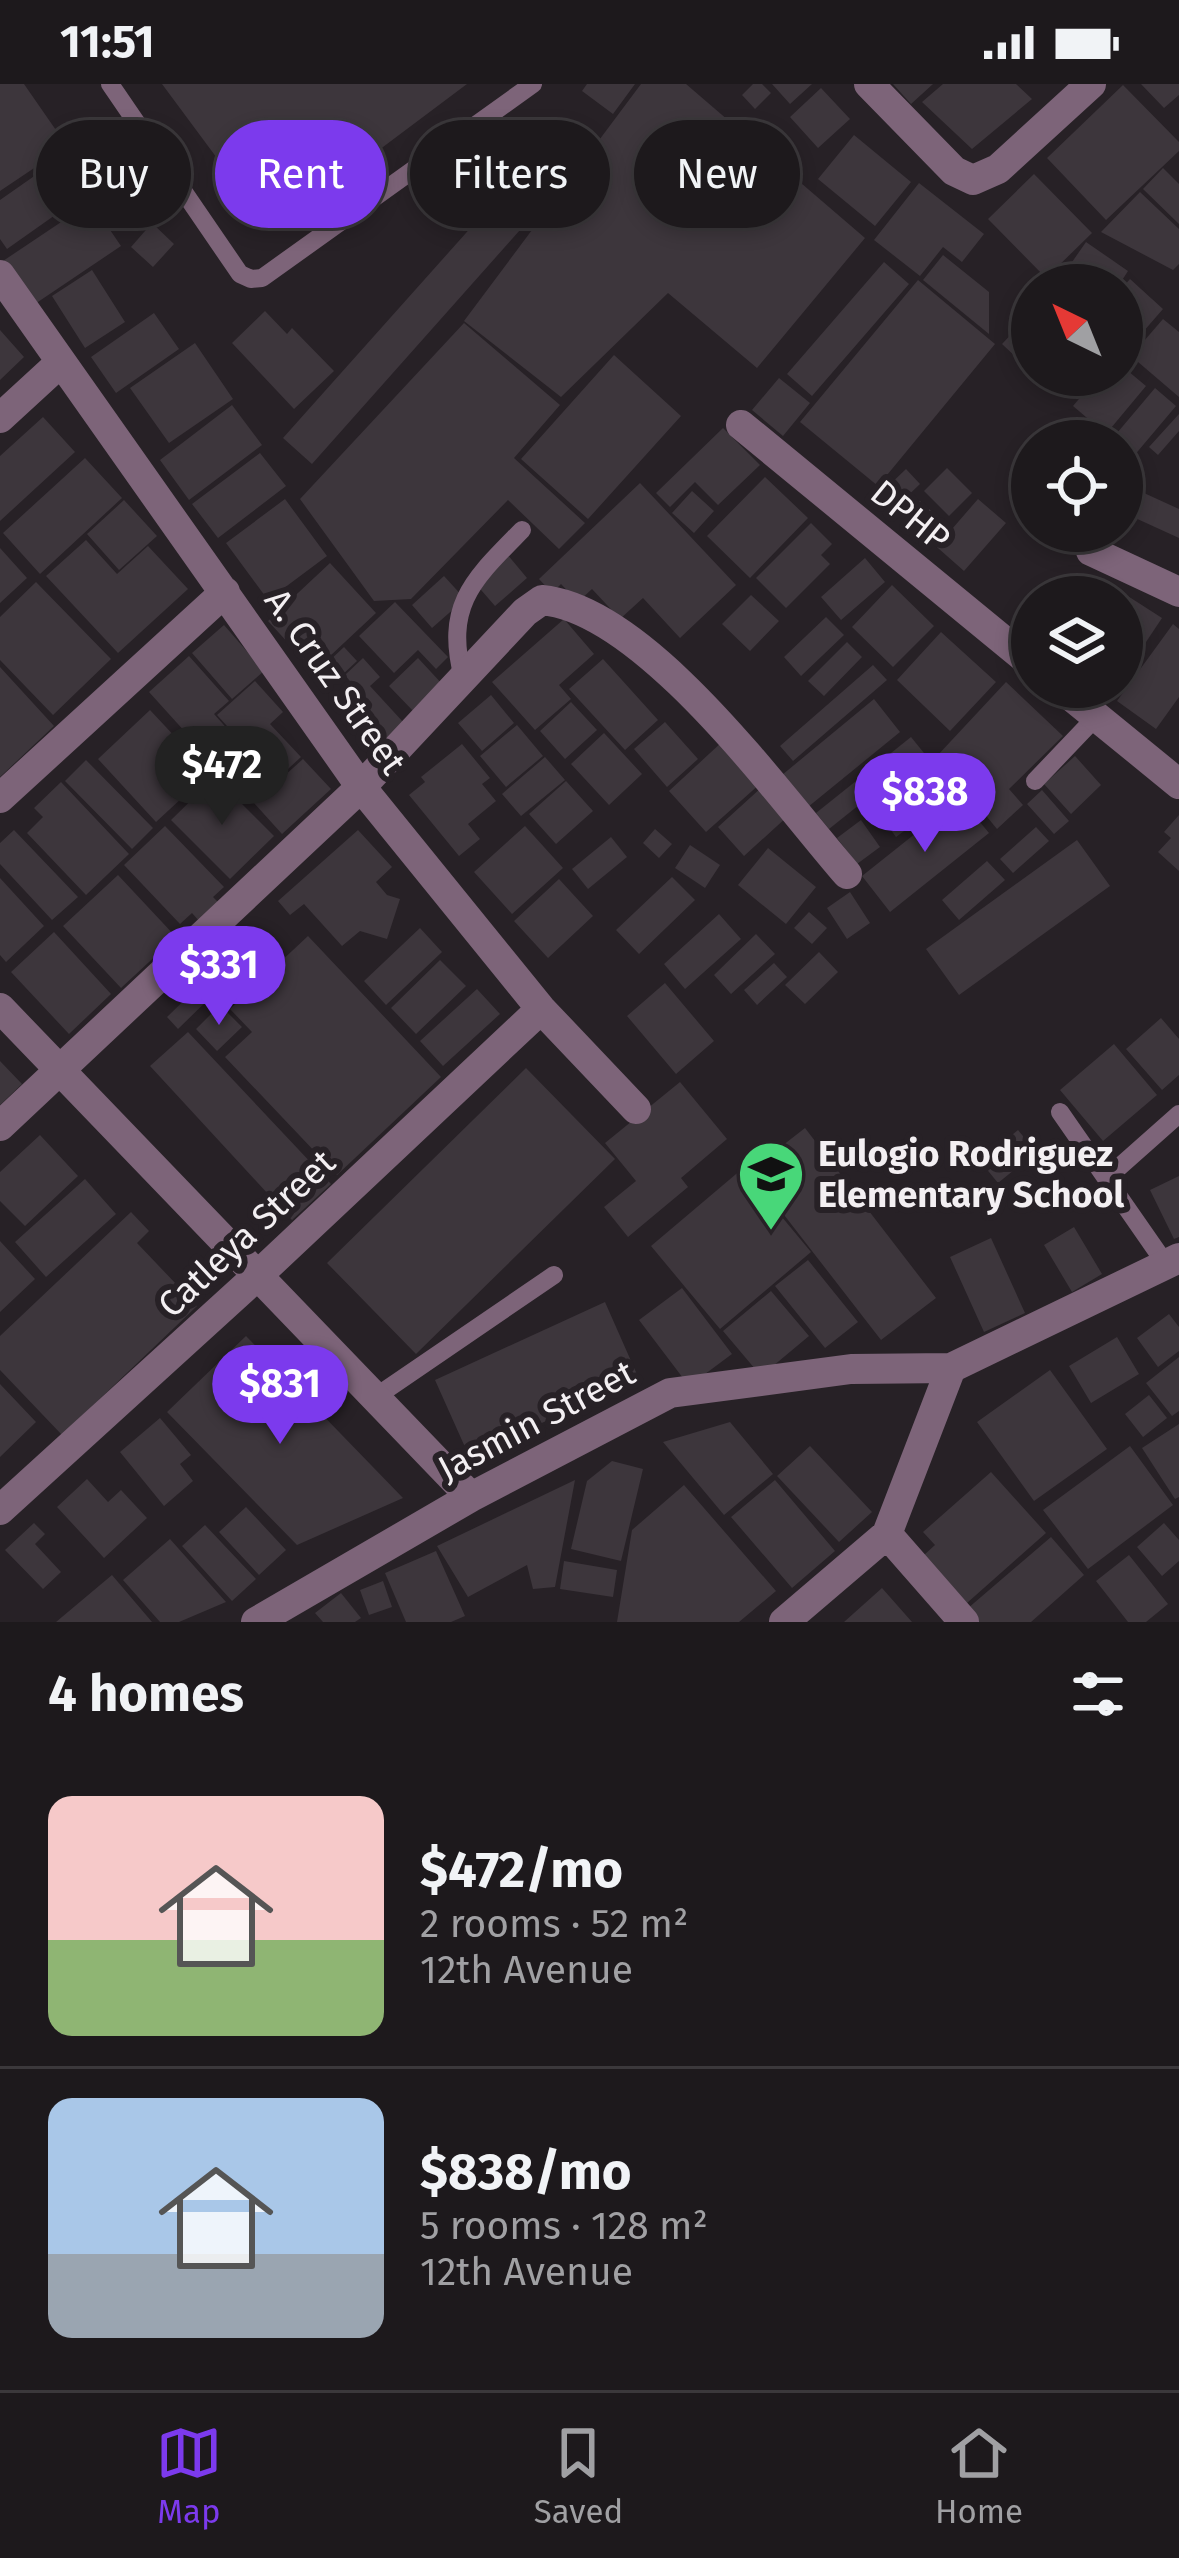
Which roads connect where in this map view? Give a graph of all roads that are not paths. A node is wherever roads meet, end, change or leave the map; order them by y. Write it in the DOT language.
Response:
graph roads {
  1 [pos="110,84"];
  2 [pos="532,84"];
  3 [pos="869,84"];
  4 [pos="1091,84"];
  5 [pos="0,275"];
  6 [pos="62,362"];
  7 [pos="0,418"];
  8 [pos="741,425"];
  9 [pos="522,530"];
  10 [pos="1093,552"];
  11 [pos="226,592"];
  12 [pos="1179,592"];
  13 [pos="1011,647"];
  14 [pos="463,678"];
  15 [pos="1085,708"];
  16 [pos="1096,717"];
  17 [pos="1035,781"];
  18 [pos="1179,784"];
  19 [pos="361,787"];
  20 [pos="0,798"];
  21 [pos="847,874"];
  22 [pos="0,1008"];
  23 [pos="541,1009"];
  24 [pos="60,1070"];
  25 [pos="636,1109"];
  26 [pos="1060,1112"];
  27 [pos="1179,1114"];
  28 [pos="0,1126"];
  29 [pos="1108,1178"];
  30 [pos="1172,1260"];
  31 [pos="554,1275"];
  32 [pos="256,1277"];
  33 [pos="951,1368"];
  34 [pos="374,1398"];
  35 [pos="471,1497"];
  36 [pos="0,1510"];
  37 [pos="887,1534"];
  38 [pos="256,1622"];
  39 [pos="784,1622"];
  40 [pos="964,1622"];
  1 -- 2 [label="lane"];
  3 -- 4 [label="street"];
  5 -- 6 [label="street, A. Cruz Street"];
  6 -- 7 [label="street"];
  6 -- 11 [label="street, A. Cruz Street"];
  8 -- 13 [label="street, DPHP"];
  9 -- 14 [label="lane"];
  10 -- 12 [label="street"];
  11 -- 19 [label="street, A. Cruz Street"];
  11 -- 20 [label="street"];
  14 -- 19 [label="street"];
  14 -- 21 [label="street"];
  15 -- 16 [label="street"];
  16 -- 17 [label="lane"];
  16 -- 18 [label="street"];
  19 -- 23 [label="street, A. Cruz Street"];
  19 -- 24 [label="street"];
  22 -- 24 [label="street"];
  23 -- 25 [label="street, A. Cruz Street"];
  23 -- 32 [label="street, Catleya Street"];
  24 -- 28 [label="street"];
  24 -- 32 [label="street"];
  26 -- 29 [label="lane"];
  27 -- 29 [label="lane"];
  29 -- 30 [label="lane"];
  30 -- 33 [label="street"];
  31 -- 34 [label="lane"];
  32 -- 34 [label="street"];
  32 -- 36 [label="street, Catleya Street"];
  33 -- 35 [label="street, Jasmin Street"];
  33 -- 37 [label="street"];
  34 -- 35 [label="street"];
  35 -- 38 [label="street, Jasmin Street"];
  37 -- 39 [label="street"];
  37 -- 40 [label="street"];
}
